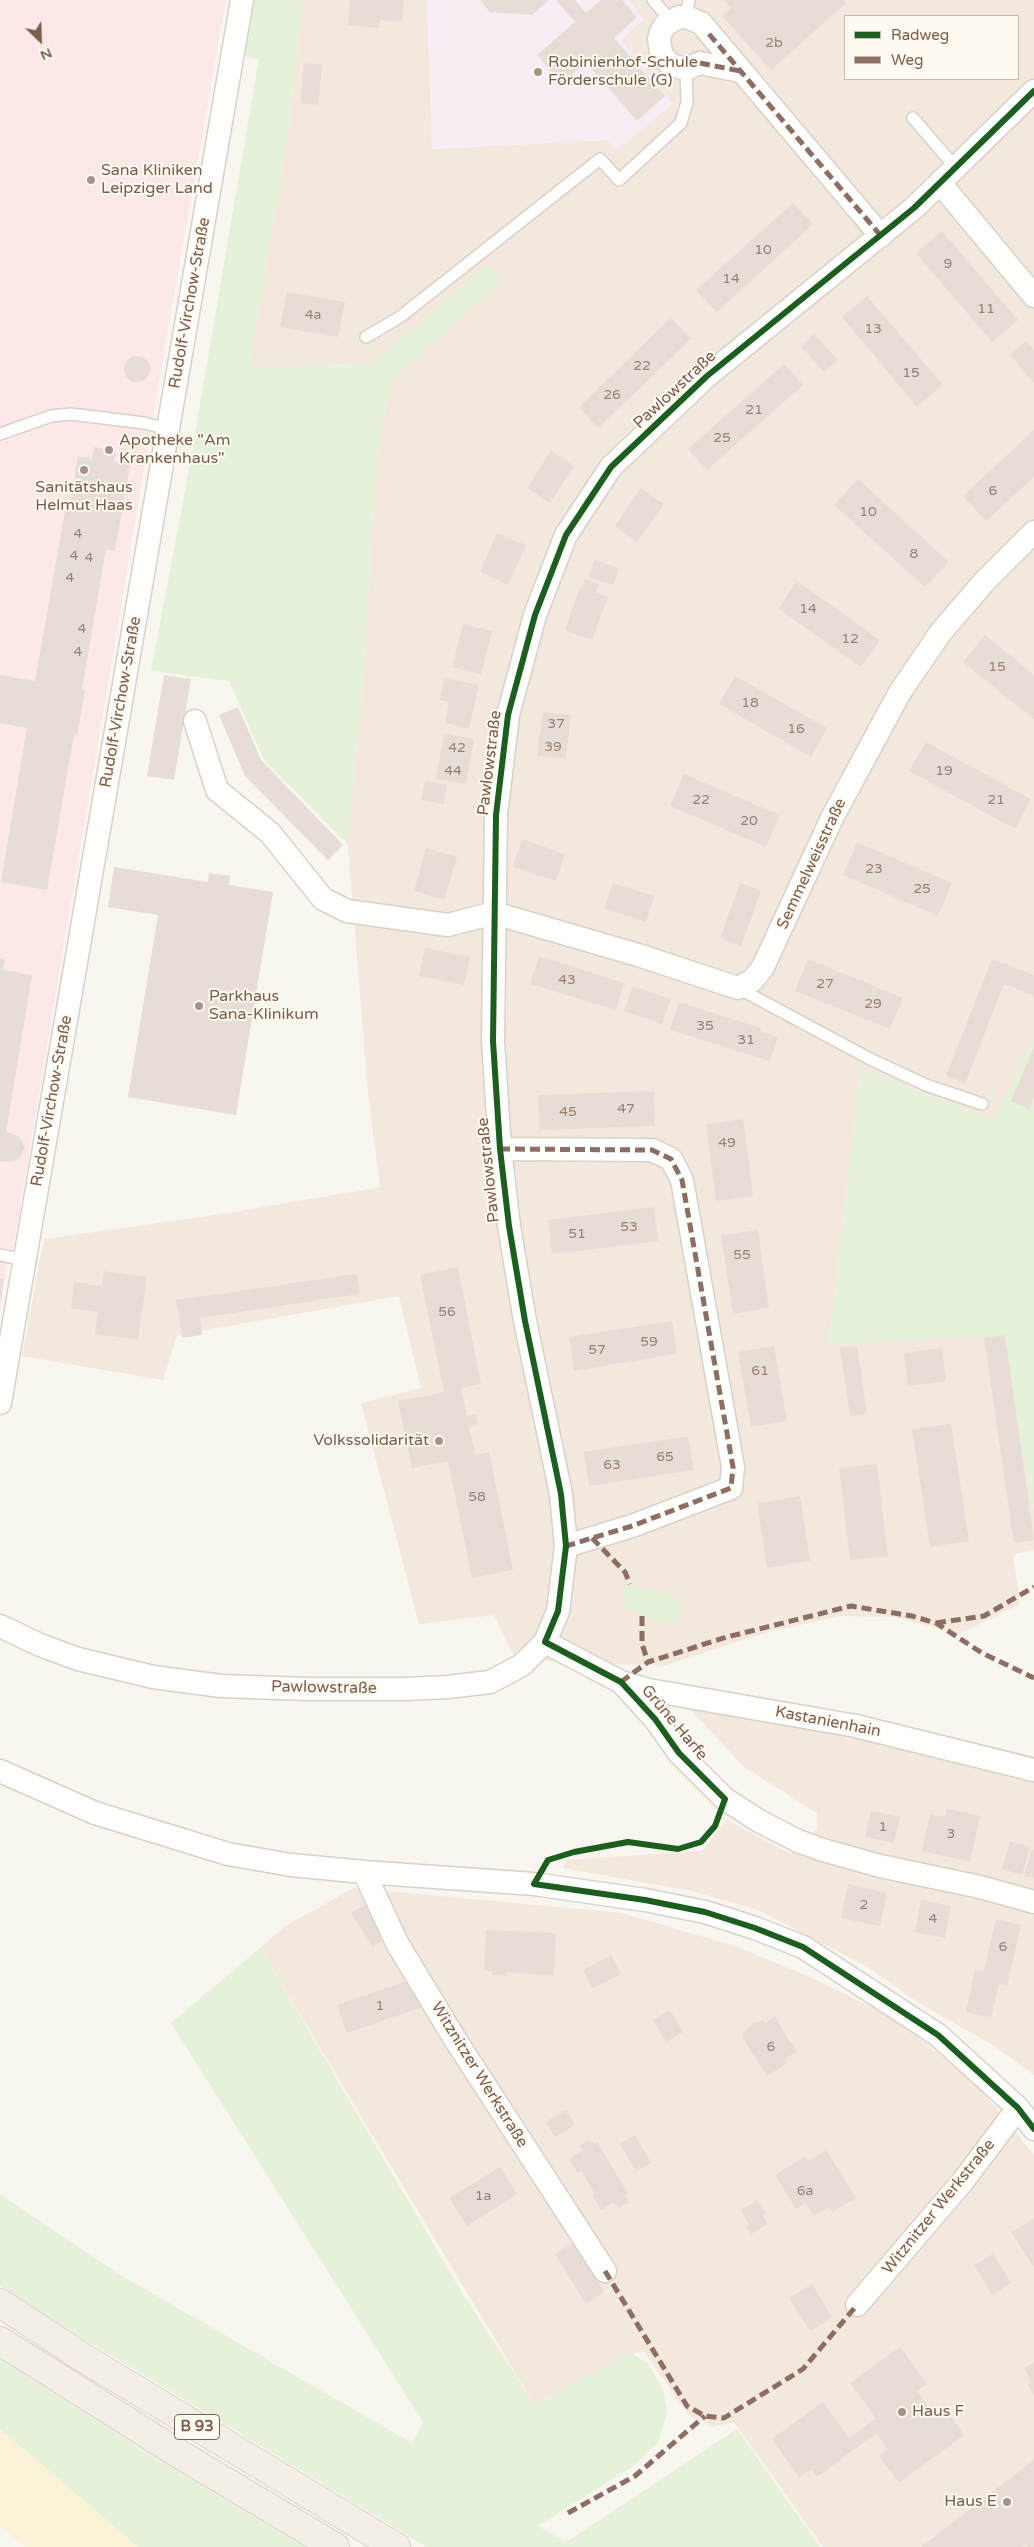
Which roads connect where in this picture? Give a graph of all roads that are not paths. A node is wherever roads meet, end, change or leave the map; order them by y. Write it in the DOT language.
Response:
graph roads {
  1 [pos="242,0"];
  2 [pos="653,0"];
  3 [pos="682,13"];
  4 [pos="686,69"];
  5 [pos="740,71"];
  6 [pos="1034,91"];
  7 [pos="913,118"];
  8 [pos="956,168"];
  9 [pos="940,183"];
  10 [pos="881,236"];
  11 [pos="1034,296"];
  12 [pos="366,337"];
  13 [pos="168,429"];
  14 [pos="0,434"];
  15 [pos="1034,532"];
  16 [pos="195,720"];
  17 [pos="494,913"];
  18 [pos="738,988"];
  19 [pos="982,1104"];
  20 [pos="500,1149"];
  21 [pos="0,1256"];
  22 [pos="25,1260"];
  23 [pos="5,1350"];
  24 [pos="0,1403"];
  25 [pos="566,1546"];
  26 [pos="0,1626"];
  27 [pos="545,1642"];
  28 [pos="620,1682"];
  29 [pos="1034,1770"];
  30 [pos="0,1771"];
  31 [pos="364,1872"];
  32 [pos="1034,1902"];
  33 [pos="1018,2108"];
  34 [pos="1034,2129"];
  35 [pos="605,2271"];
  36 [pos="0,2303"];
  37 [pos="857,2304"];
  38 [pos="0,2341"];
  39 [pos="335,2547"];
  40 [pos="396,2547"];
  1 -- 13 [label="street, Rudolf-Virchow-Straße"];
  2 -- 3 [label="lane"];
  3 -- 4 [label="street"];
  3 -- 5 [label="street"];
  4 -- 5 [label="street"];
  4 -- 12 [label="lane"];
  5 -- 10 [label="street"];
  6 -- 8 [label="street, Pawlowstraße"];
  7 -- 8 [label="lane"];
  8 -- 9 [label="street, Pawlowstraße"];
  9 -- 10 [label="street, Pawlowstraße"];
  9 -- 11 [label="street"];
  10 -- 17 [label="street, Pawlowstraße"];
  13 -- 14 [label="lane"];
  13 -- 22 [label="street, Rudolf-Virchow-Straße"];
  15 -- 18 [label="street, Semmelweisstraße"];
  16 -- 17 [label="street"];
  17 -- 18 [label="street"];
  17 -- 20 [label="street, Pawlowstraße"];
  18 -- 19 [label="lane"];
  20 -- 25 [label="street, Pawlowstraße"];
  20 -- 25 [label="street, Pawlowstraße"];
  21 -- 22 [label="lane"];
  22 -- 23 [label="street, Rudolf-Virchow-Straße"];
  23 -- 24 [label="street, Rudolf-Virchow-Straße"];
  25 -- 27 [label="street, Pawlowstraße"];
  26 -- 27 [label="street, Pawlowstraße"];
  27 -- 28 [label="street, Grüne Harfe"];
  28 -- 29 [label="street, Kastanienhain"];
  28 -- 32 [label="street, Grüne Harfe"];
  30 -- 31 [label="street"];
  31 -- 33 [label="street"];
  31 -- 35 [label="street, Witznitzer Werkstraße"];
  33 -- 34 [label="street"];
  33 -- 37 [label="street, Witznitzer Werkstraße"];
  36 -- 40 [label="main road, B 93"];
  38 -- 39 [label="main road, B 93"];
}
